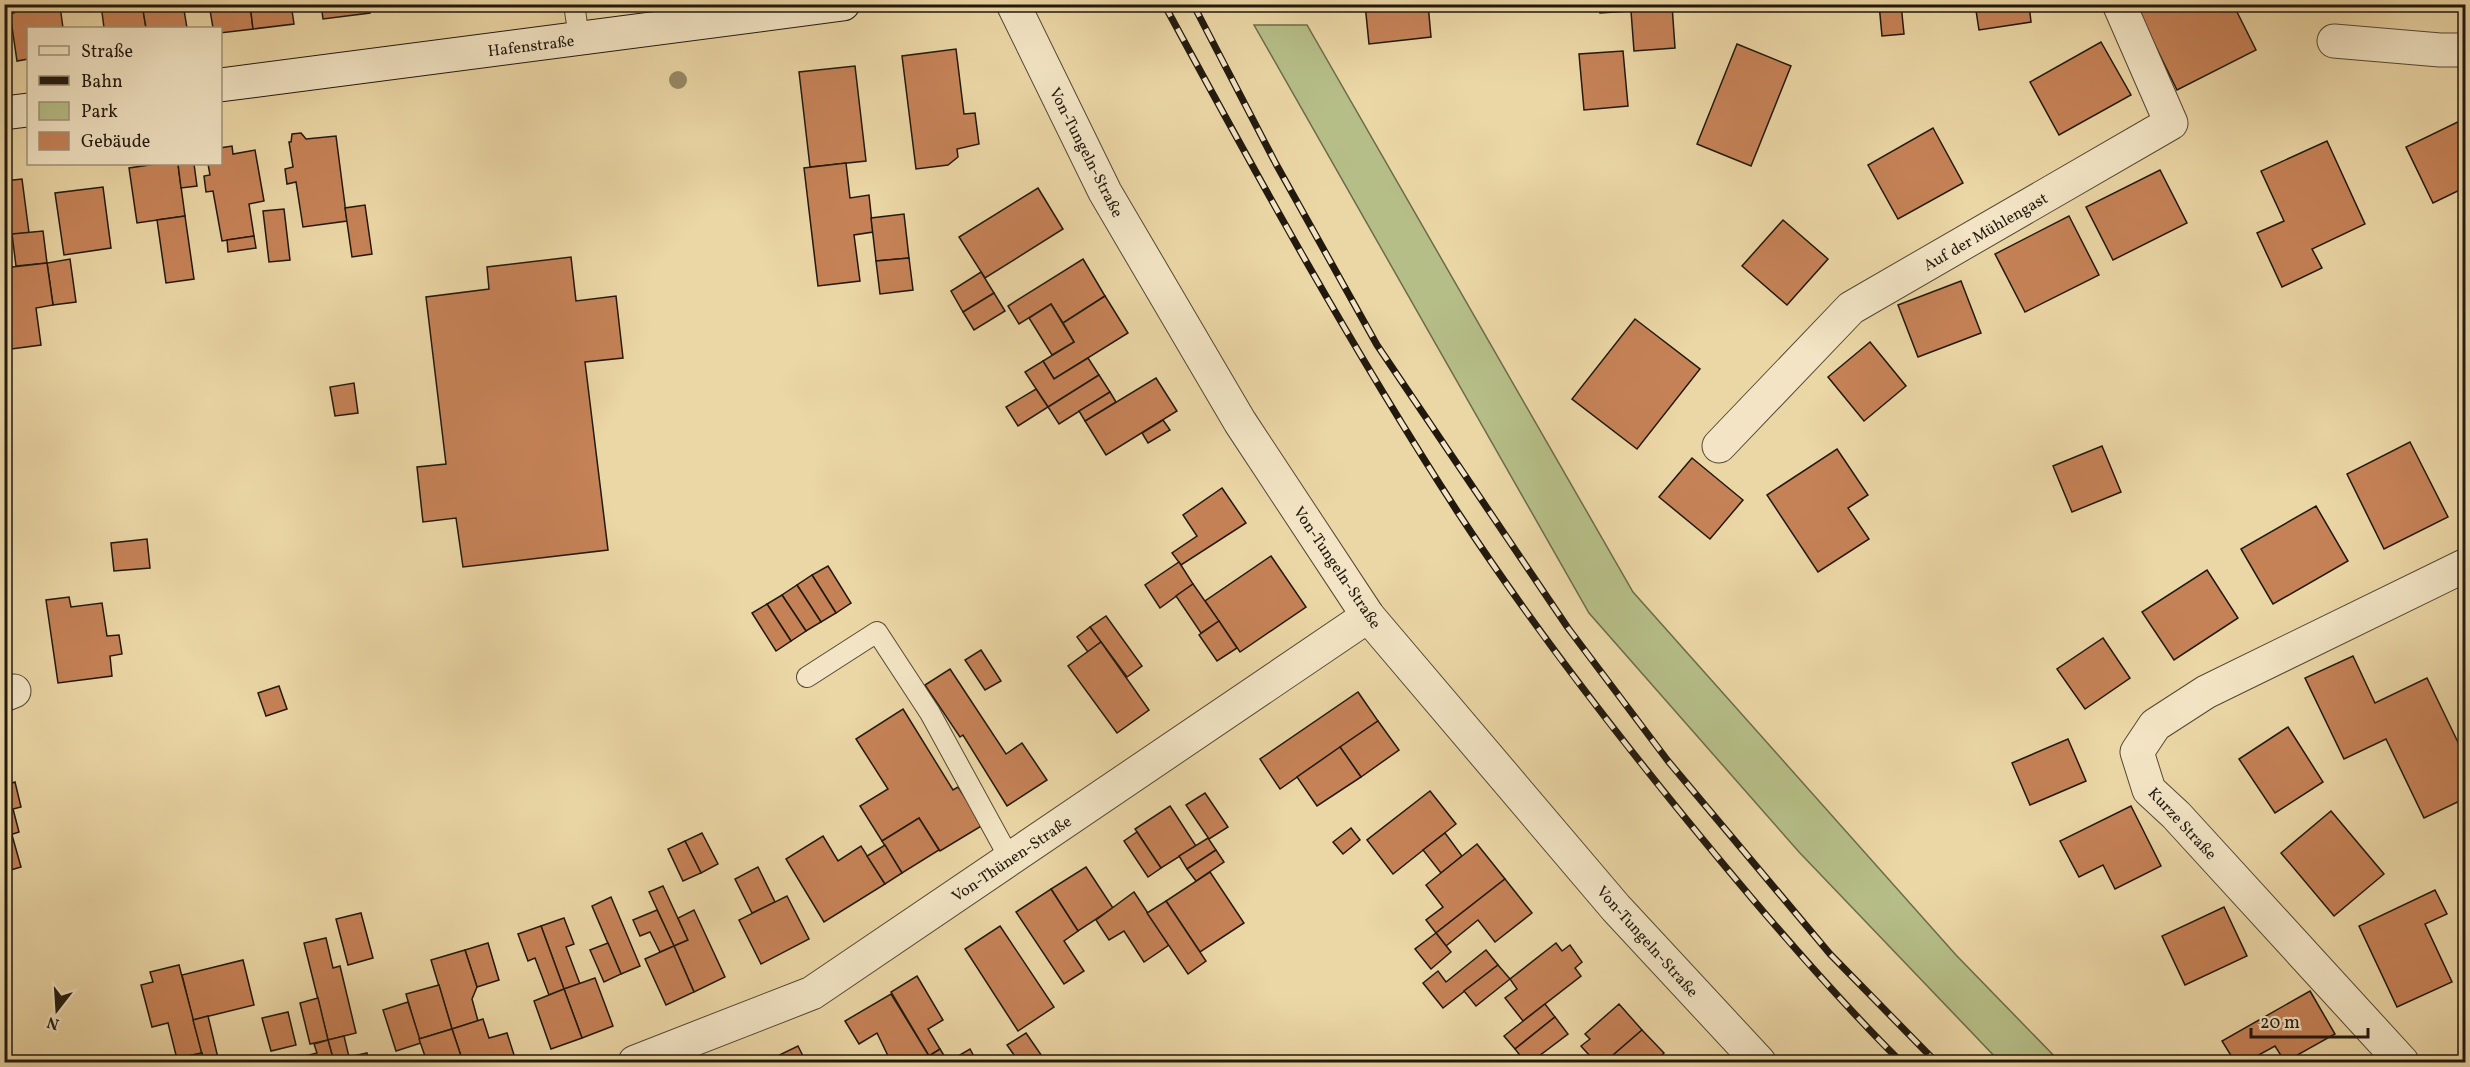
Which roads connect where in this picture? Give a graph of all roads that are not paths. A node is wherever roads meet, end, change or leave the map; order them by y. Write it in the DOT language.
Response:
graph roads {
  1 [pos="574,4"];
  2 [pos="843,4"];
  3 [pos="1013,4"];
  4 [pos="2119,4"];
  5 [pos="579,38"];
  6 [pos="2334,41"];
  7 [pos="2466,50"];
  8 [pos="222,85"];
  9 [pos="27,110"];
  10 [pos="4,113"];
  11 [pos="1719,447"];
  12 [pos="2466,565"];
  13 [pos="1368,616"];
  14 [pos="807,677"];
  15 [pos="1010,859"];
  16 [pos="1756,1061"];
  17 [pos="634,1062"];
  18 [pos="2402,1062"];
  1 -- 5 [label="lane"];
  2 -- 5 [label="street, Hafenstraße"];
  3 -- 13 [label="street, Von-Tungeln-Straße"];
  4 -- 11 [label="street, Auf der Mühlengast"];
  5 -- 8 [label="street, Hafenstraße"];
  6 -- 7 [label="street"];
  9 -- 10 [label="street"];
  12 -- 18 [label="street, Kurze Straße"];
  13 -- 15 [label="street, Von-Thünen-Straße"];
  13 -- 16 [label="street, Von-Tungeln-Straße"];
  14 -- 15 [label="lane"];
  15 -- 17 [label="street, Von-Thünen-Straße"];
}
